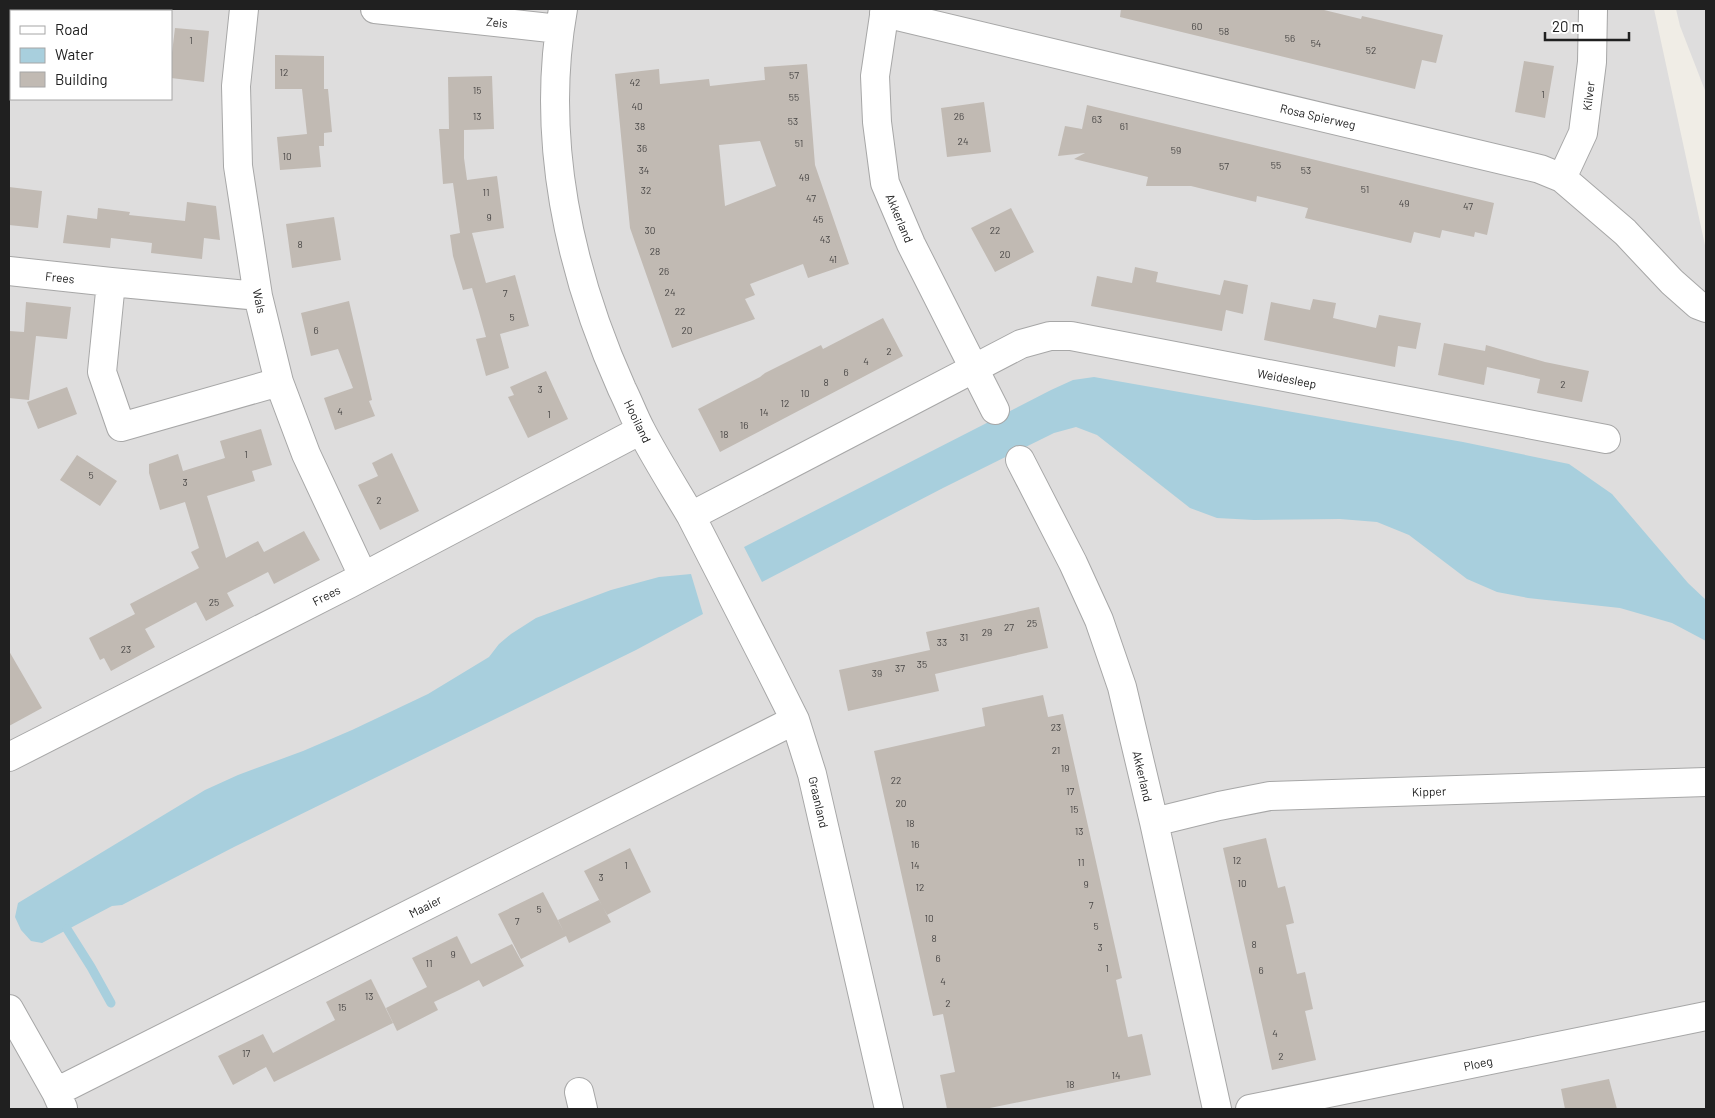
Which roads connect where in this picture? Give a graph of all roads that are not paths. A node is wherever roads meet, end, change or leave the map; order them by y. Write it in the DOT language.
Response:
graph roads {
  1 [pos="244,9"];
  2 [pos="375,9"];
  3 [pos="1593,9"];
  4 [pos="884,11"];
  5 [pos="561,19"];
  6 [pos="1562,178"];
  7 [pos="9,271"];
  8 [pos="111,282"];
  9 [pos="258,296"];
  10 [pos="1706,308"];
  11 [pos="973,369"];
  12 [pos="280,382"];
  13 [pos="994,410"];
  14 [pos="641,430"];
  15 [pos="1606,439"];
  16 [pos="1020,460"];
  17 [pos="690,516"];
  18 [pos="363,576"];
  19 [pos="795,720"];
  20 [pos="9,757"];
  21 [pos="1706,782"];
  22 [pos="1154,822"];
  23 [pos="9,1009"];
  24 [pos="1706,1016"];
  25 [pos="60,1101"];
  26 [pos="889,1109"];
  27 [pos="1217,1109"];
  28 [pos="1250,1109"];
  1 -- 9 [label="street, Wals"];
  2 -- 5 [label="street, Zeis"];
  3 -- 6 [label="street, Kilver"];
  4 -- 6 [label="street, Rosa Spierweg"];
  4 -- 11 [label="street, Akkerland"];
  5 -- 14 [label="street, Hooiland"];
  6 -- 10 [label="street, Rosa Spierweg"];
  7 -- 8 [label="street, Frees"];
  8 -- 9 [label="street, Frees"];
  8 -- 12 [label="street"];
  9 -- 12 [label="street, Wals"];
  11 -- 13 [label="street, Akkerland"];
  11 -- 15 [label="street, Weidesleep"];
  11 -- 17 [label="street"];
  12 -- 18 [label="street, Wals"];
  14 -- 17 [label="street, Hooiland"];
  14 -- 18 [label="street, Frees"];
  16 -- 22 [label="street, Akkerland"];
  17 -- 19 [label="street, Graanland"];
  18 -- 20 [label="street, Frees"];
  19 -- 25 [label="street, Maaier"];
  19 -- 26 [label="street, Graanland"];
  21 -- 22 [label="street, Kipper"];
  22 -- 27 [label="street, Akkerland"];
  23 -- 25 [label="street"];
  24 -- 28 [label="street, Ploeg"];
}
